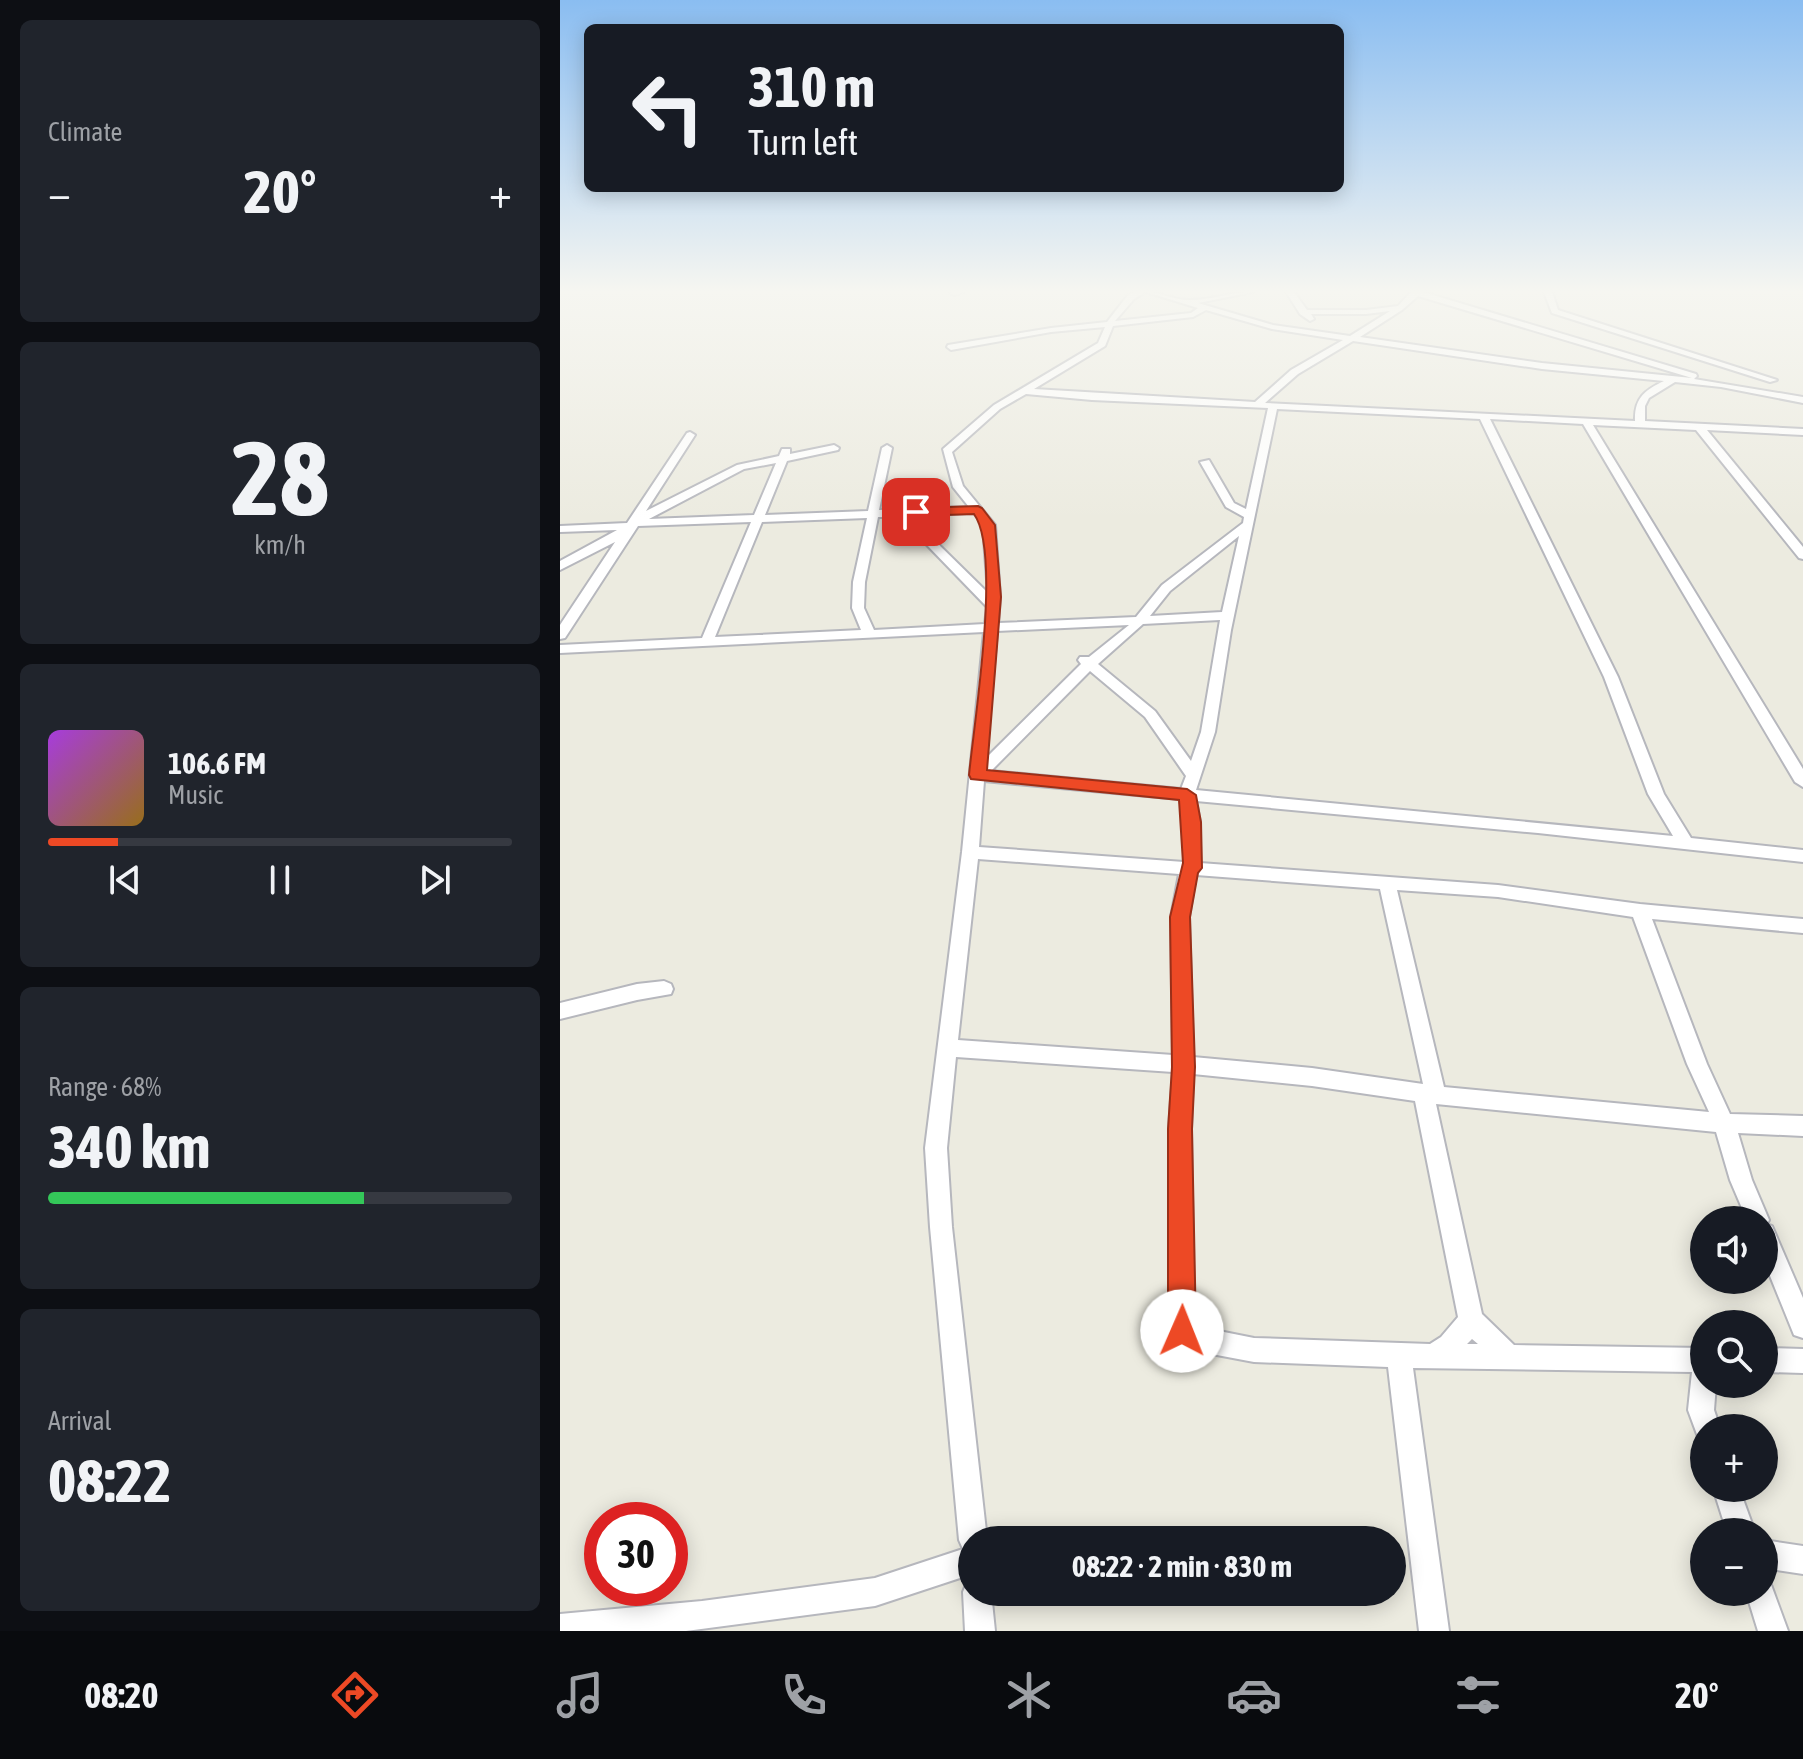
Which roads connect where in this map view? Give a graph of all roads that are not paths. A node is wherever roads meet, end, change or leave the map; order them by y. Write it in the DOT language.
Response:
graph roads {
  1 [pos="1061,368"];
  2 [pos="1301,368"];
  3 [pos="1570,368"];
  4 [pos="1665,368"];
  5 [pos="1735,368"];
  6 [pos="1754,368"];
  7 [pos="1635,377"];
  8 [pos="1773,380"];
  9 [pos="1671,381"];
  10 [pos="1721,384"];
  11 [pos="1024,390"];
  12 [pos="1803,391"];
  13 [pos="1643,396"];
  14 [pos="1803,400"];
  15 [pos="1199,402"];
  16 [pos="1258,405"];
  17 [pos="1273,406"];
  18 [pos="1155,412"];
  19 [pos="1484,418"];
  20 [pos="1587,422"];
  21 [pos="1640,424"];
  22 [pos="1698,426"];
  23 [pos="1803,432"];
  24 [pos="690,435"];
  25 [pos="834,448"];
  26 [pos="887,448"];
  27 [pos="785,452"];
  28 [pos="1205,462"];
  29 [pos="978,510"];
  30 [pos="880,513"];
  31 [pos="759,518"];
  32 [pos="1249,520"];
  33 [pos="633,524"];
  34 [pos="560,529"];
  35 [pos="1803,555"];
  36 [pos="560,566"];
  37 [pos="993,606"];
  38 [pos="1227,616"];
  39 [pos="1140,621"];
  40 [pos="990,627"];
  41 [pos="869,633"];
  42 [pos="560,635"];
  43 [pos="707,641"];
  44 [pos="560,649"];
  45 [pos="1088,662"];
  46 [pos="978,775"];
  47 [pos="1194,777"];
  48 [pos="1803,782"];
  49 [pos="1187,795"];
  50 [pos="1687,845"];
  51 [pos="970,852"];
  52 [pos="1803,856"];
  53 [pos="1191,868"];
  54 [pos="1387,883"];
  55 [pos="1640,911"];
  56 [pos="1803,926"];
  57 [pos="664,989"];
  58 [pos="560,1011"];
  59 [pos="949,1048"];
  60 [pos="1183,1067"];
  61 [pos="1430,1095"];
  62 [pos="1724,1123"];
  63 [pos="1803,1126"];
  64 [pos="1752,1206"];
  65 [pos="1778,1267"];
  66 [pos="1471,1321"];
  67 [pos="1803,1326"];
  68 [pos="1399,1355"];
  69 [pos="1432,1356"];
  70 [pos="1509,1357"];
  71 [pos="1690,1360"];
  72 [pos="1778,1360"];
  73 [pos="1803,1361"];
  74 [pos="972,1526"];
  75 [pos="1778,1556"];
  76 [pos="1803,1560"];
  77 [pos="958,1565"];
  78 [pos="978,1606"];
  79 [pos="1765,1606"];
  80 [pos="560,1629"];
  81 [pos="980,1631"];
  82 [pos="1434,1631"];
  83 [pos="1773,1631"];
  1 -- 11 [label="street"];
  2 -- 16 [label="street"];
  3 -- 7 [label="street"];
  4 -- 10 [label="street"];
  5 -- 8 [label="street"];
  6 -- 8 [label="street"];
  7 -- 9 [label="street"];
  7 -- 13 [label="street"];
  8 -- 12 [label="street"];
  9 -- 10 [label="street"];
  9 -- 13 [label="street"];
  10 -- 14 [label="street"];
  11 -- 15 [label="street"];
  11 -- 29 [label="street"];
  13 -- 21 [label="street"];
  15 -- 16 [label="street"];
  15 -- 18 [label="street"];
  16 -- 17 [label="street"];
  17 -- 19 [label="street"];
  17 -- 32 [label="street"];
  19 -- 20 [label="street"];
  19 -- 50 [label="street"];
  20 -- 21 [label="street"];
  20 -- 48 [label="street"];
  21 -- 22 [label="street"];
  22 -- 23 [label="street"];
  22 -- 35 [label="street"];
  24 -- 33 [label="street"];
  25 -- 27 [label="street"];
  26 -- 30 [label="street"];
  27 -- 31 [label="street"];
  27 -- 33 [label="street"];
  28 -- 32 [label="street"];
  29 -- 30 [label="street"];
  29 -- 37 [label="street"];
  30 -- 31 [label="street"];
  30 -- 37 [label="street"];
  30 -- 41 [label="street"];
  31 -- 33 [label="street"];
  31 -- 43 [label="street"];
  32 -- 38 [label="street"];
  32 -- 39 [label="street"];
  33 -- 34 [label="street"];
  33 -- 36 [label="street"];
  33 -- 42 [label="street"];
  37 -- 40 [label="street"];
  38 -- 39 [label="street"];
  38 -- 47 [label="street"];
  39 -- 40 [label="street"];
  39 -- 45 [label="street"];
  40 -- 41 [label="street"];
  40 -- 46 [label="street"];
  41 -- 43 [label="street"];
  43 -- 44 [label="street"];
  45 -- 46 [label="street"];
  45 -- 47 [label="street"];
  46 -- 49 [label="street"];
  46 -- 51 [label="street"];
  47 -- 49 [label="street"];
  49 -- 50 [label="street"];
  49 -- 53 [label="street"];
  50 -- 52 [label="street"];
  51 -- 53 [label="street"];
  51 -- 59 [label="street"];
  53 -- 54 [label="street"];
  53 -- 60 [label="street"];
  54 -- 55 [label="street"];
  54 -- 61 [label="street"];
  55 -- 56 [label="street"];
  55 -- 62 [label="street"];
  57 -- 58 [label="street"];
  59 -- 60 [label="street"];
  59 -- 74 [label="street"];
  60 -- 61 [label="street"];
  60 -- 68 [label="street"];
  61 -- 62 [label="street"];
  61 -- 66 [label="street"];
  62 -- 63 [label="street"];
  62 -- 64 [label="street"];
  65 -- 67 [label="street"];
  66 -- 69 [label="street"];
  66 -- 70 [label="street"];
  68 -- 69 [label="street"];
  68 -- 82 [label="street"];
  69 -- 70 [label="street"];
  70 -- 71 [label="street"];
  72 -- 73 [label="street"];
  75 -- 76 [label="street"];
  77 -- 80 [label="street"];
  78 -- 81 [label="street"];
  79 -- 83 [label="street"];
}
